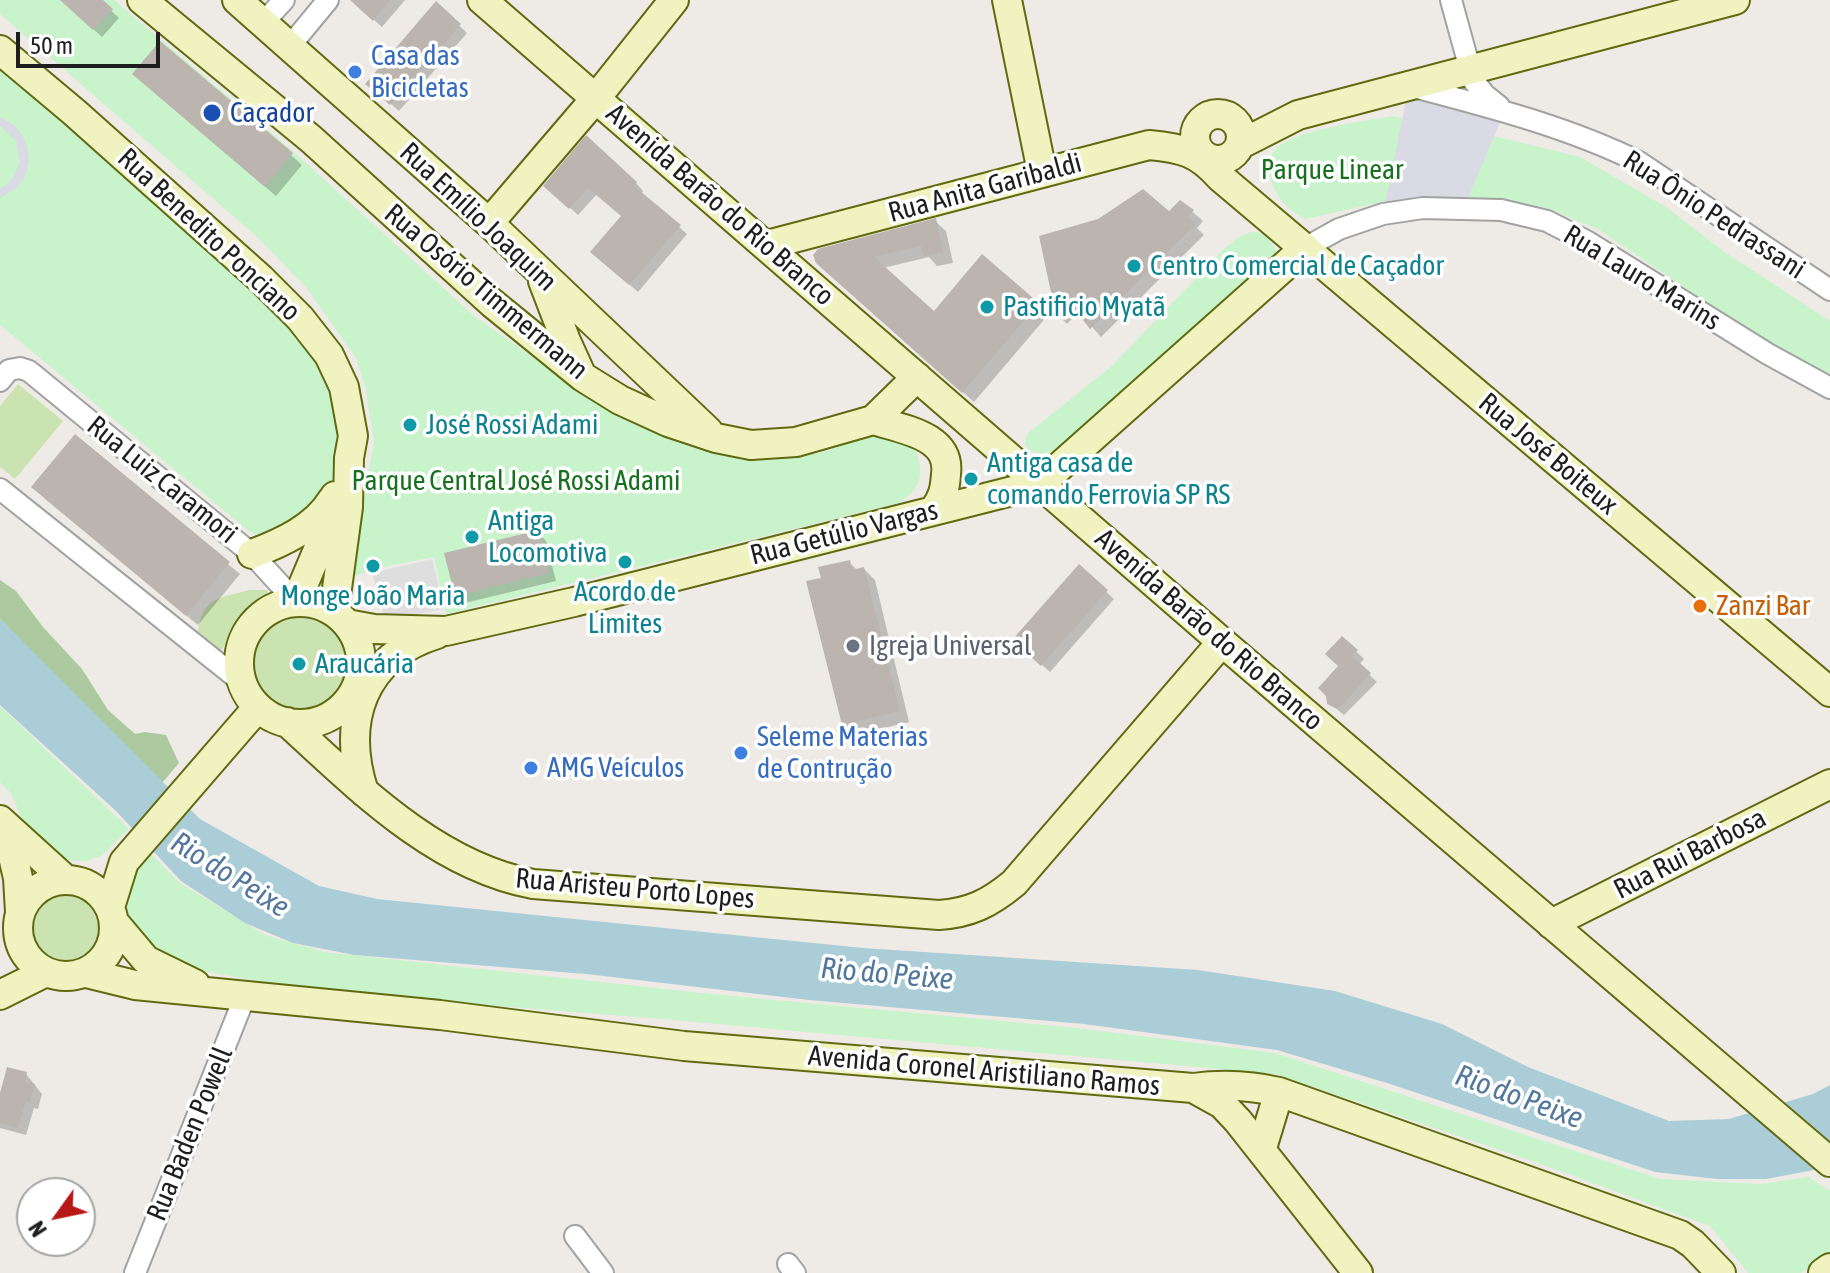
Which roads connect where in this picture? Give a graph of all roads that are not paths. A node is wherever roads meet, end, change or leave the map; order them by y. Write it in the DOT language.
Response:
graph roads {
  1 [pos="142,0"];
  2 [pos="237,0"];
  3 [pos="284,0"];
  4 [pos="328,0"];
  5 [pos="482,0"];
  6 [pos="674,0"];
  7 [pos="1007,0"];
  8 [pos="1451,0"];
  9 [pos="1735,0"];
  10 [pos="263,23"];
  11 [pos="290,46"];
  12 [pos="0,50"];
  13 [pos="1470,68"];
  14 [pos="1409,86"];
  15 [pos="596,98"];
  16 [pos="1505,111"];
  17 [pos="1298,115"];
  18 [pos="1229,117"];
  19 [pos="1240,146"];
  20 [pos="1204,158"];
  21 [pos="1042,172"];
  22 [pos="1266,215"];
  23 [pos="489,223"];
  24 [pos="767,245"];
  25 [pos="1305,248"];
  26 [pos="541,276"];
  27 [pos="1830,290"];
  28 [pos="583,377"];
  29 [pos="917,377"];
  30 [pos="0,381"];
  31 [pos="1830,388"];
  32 [pos="873,420"];
  33 [pos="716,438"];
  34 [pos="349,458"];
  35 [pos="1040,484"];
  36 [pos="0,489"];
  37 [pos="335,496"];
  38 [pos="934,510"];
  39 [pos="252,554"];
  40 [pos="296,602"];
  41 [pos="342,619"];
  42 [pos="446,631"];
  43 [pos="1222,642"];
  44 [pos="243,683"];
  45 [pos="1830,692"];
  46 [pos="258,707"];
  47 [pos="287,722"];
  48 [pos="1830,784"];
  49 [pos="364,792"];
  50 [pos="3,823"];
  51 [pos="130,856"];
  52 [pos="74,881"];
  53 [pos="20,912"];
  54 [pos="112,914"];
  55 [pos="1551,924"];
  56 [pos="19,940"];
  57 [pos="46,972"];
  58 [pos="86,973"];
  59 [pos="0,976"];
  60 [pos="210,992"];
  61 [pos="0,995"];
  62 [pos="245,996"];
  63 [pos="1193,1088"];
  64 [pos="1279,1092"];
  65 [pos="1262,1148"];
  66 [pos="1830,1162"];
  67 [pos="575,1236"];
  68 [pos="1830,1268"];
  69 [pos="135,1273"];
  70 [pos="603,1273"];
  71 [pos="1358,1273"];
  72 [pos="1721,1273"];
  73 [pos="1823,1273"];
  1 -- 28 [label="main road, Rua Osório Timmermann"];
  2 -- 10 [label="main road, Rua Emílio Joaquim"];
  3 -- 10 [label="street"];
  4 -- 11 [label="street"];
  5 -- 15 [label="main road, Avenida Barão do Rio Branco"];
  6 -- 15 [label="main road"];
  7 -- 21 [label="main road"];
  8 -- 13 [label="street, Rua Ônio Pedrassani"];
  9 -- 13 [label="main road"];
  10 -- 11 [label="main road, Rua Emílio Joaquim"];
  11 -- 23 [label="main road, Rua Emílio Joaquim"];
  12 -- 34 [label="main road, Rua Benedito Ponciano"];
  13 -- 14 [label="main road"];
  13 -- 16 [label="street, Rua Ônio Pedrassani"];
  14 -- 16 [label="street, Rua Ônio Pedrassani"];
  14 -- 17 [label="main road"];
  15 -- 23 [label="main road"];
  15 -- 24 [label="main road, Avenida Barão do Rio Branco"];
  16 -- 27 [label="street, Rua Ônio Pedrassani"];
  17 -- 18 [label="main road"];
  17 -- 19 [label="main road"];
  18 -- 19 [label="main road"];
  18 -- 20 [label="main road"];
  19 -- 20 [label="main road"];
  19 -- 22 [label="main road, Rua José Boiteux"];
  20 -- 21 [label="main road, Rua Anita Garibaldi"];
  20 -- 22 [label="main road, Rua José Boiteux"];
  21 -- 24 [label="main road, Rua Anita Garibaldi"];
  22 -- 25 [label="main road, Rua José Boiteux"];
  23 -- 26 [label="main road, Rua Emílio Joaquim"];
  24 -- 29 [label="main road, Avenida Barão do Rio Branco"];
  25 -- 31 [label="street, Rua Lauro Marins"];
  25 -- 35 [label="main road, Rua Getúlio Vargas"];
  25 -- 45 [label="main road, Rua José Boiteux"];
  26 -- 28 [label="main road"];
  26 -- 33 [label="main road, Rua Emílio Joaquim"];
  28 -- 33 [label="main road, Rua Osório Timmermann"];
  29 -- 32 [label="main road, Rua Osório Timmermann"];
  29 -- 35 [label="main road, Avenida Barão do Rio Branco"];
  30 -- 39 [label="street, Rua Luiz Caramori"];
  32 -- 33 [label="main road, Rua Osório Timmermann"];
  32 -- 38 [label="main road"];
  34 -- 37 [label="main road, Rua Benedito Ponciano"];
  34 -- 41 [label="main road, Rua Benedito Ponciano"];
  35 -- 38 [label="main road, Rua Getúlio Vargas"];
  35 -- 43 [label="main road, Avenida Barão do Rio Branco"];
  36 -- 44 [label="street"];
  37 -- 39 [label="main road"];
  37 -- 40 [label="main road, Rua Benedito Ponciano"];
  38 -- 42 [label="main road, Rua Getúlio Vargas"];
  39 -- 40 [label="street, Rua Luiz Caramori"];
  40 -- 41 [label="main road"];
  40 -- 44 [label="main road"];
  41 -- 42 [label="main road, Rua Getúlio Vargas"];
  41 -- 47 [label="main road"];
  42 -- 49 [label="main road"];
  43 -- 49 [label="main road, Rua Aristeu Porto Lopes"];
  43 -- 55 [label="main road, Avenida Barão do Rio Branco"];
  44 -- 46 [label="main road"];
  46 -- 47 [label="main road"];
  46 -- 51 [label="main road"];
  47 -- 49 [label="main road, Rua Aristeu Porto Lopes"];
  48 -- 55 [label="main road, Rua Rui Barbosa"];
  50 -- 52 [label="main road"];
  50 -- 53 [label="main road"];
  51 -- 52 [label="main road"];
  51 -- 54 [label="main road"];
  52 -- 53 [label="main road"];
  52 -- 54 [label="main road"];
  53 -- 56 [label="main road"];
  54 -- 58 [label="main road"];
  54 -- 60 [label="main road, Avenida Coronel Aristiliano Ramos"];
  55 -- 66 [label="main road, Avenida Barão do Rio Branco"];
  56 -- 57 [label="main road"];
  56 -- 59 [label="main road"];
  57 -- 58 [label="main road"];
  57 -- 61 [label="main road"];
  58 -- 60 [label="main road, Avenida Coronel Aristiliano Ramos"];
  60 -- 62 [label="main road, Avenida Coronel Aristiliano Ramos"];
  62 -- 63 [label="main road, Avenida Coronel Aristiliano Ramos"];
  62 -- 69 [label="street, Rua Baden Powell"];
  63 -- 64 [label="main road, Avenida Coronel Aristiliano Ramos"];
  63 -- 65 [label="main road"];
  64 -- 65 [label="main road"];
  64 -- 72 [label="main road, Avenida Coronel Aristiliano Ramos"];
  65 -- 71 [label="main road"];
  67 -- 70 [label="street"];
  68 -- 73 [label="main road"];
}
